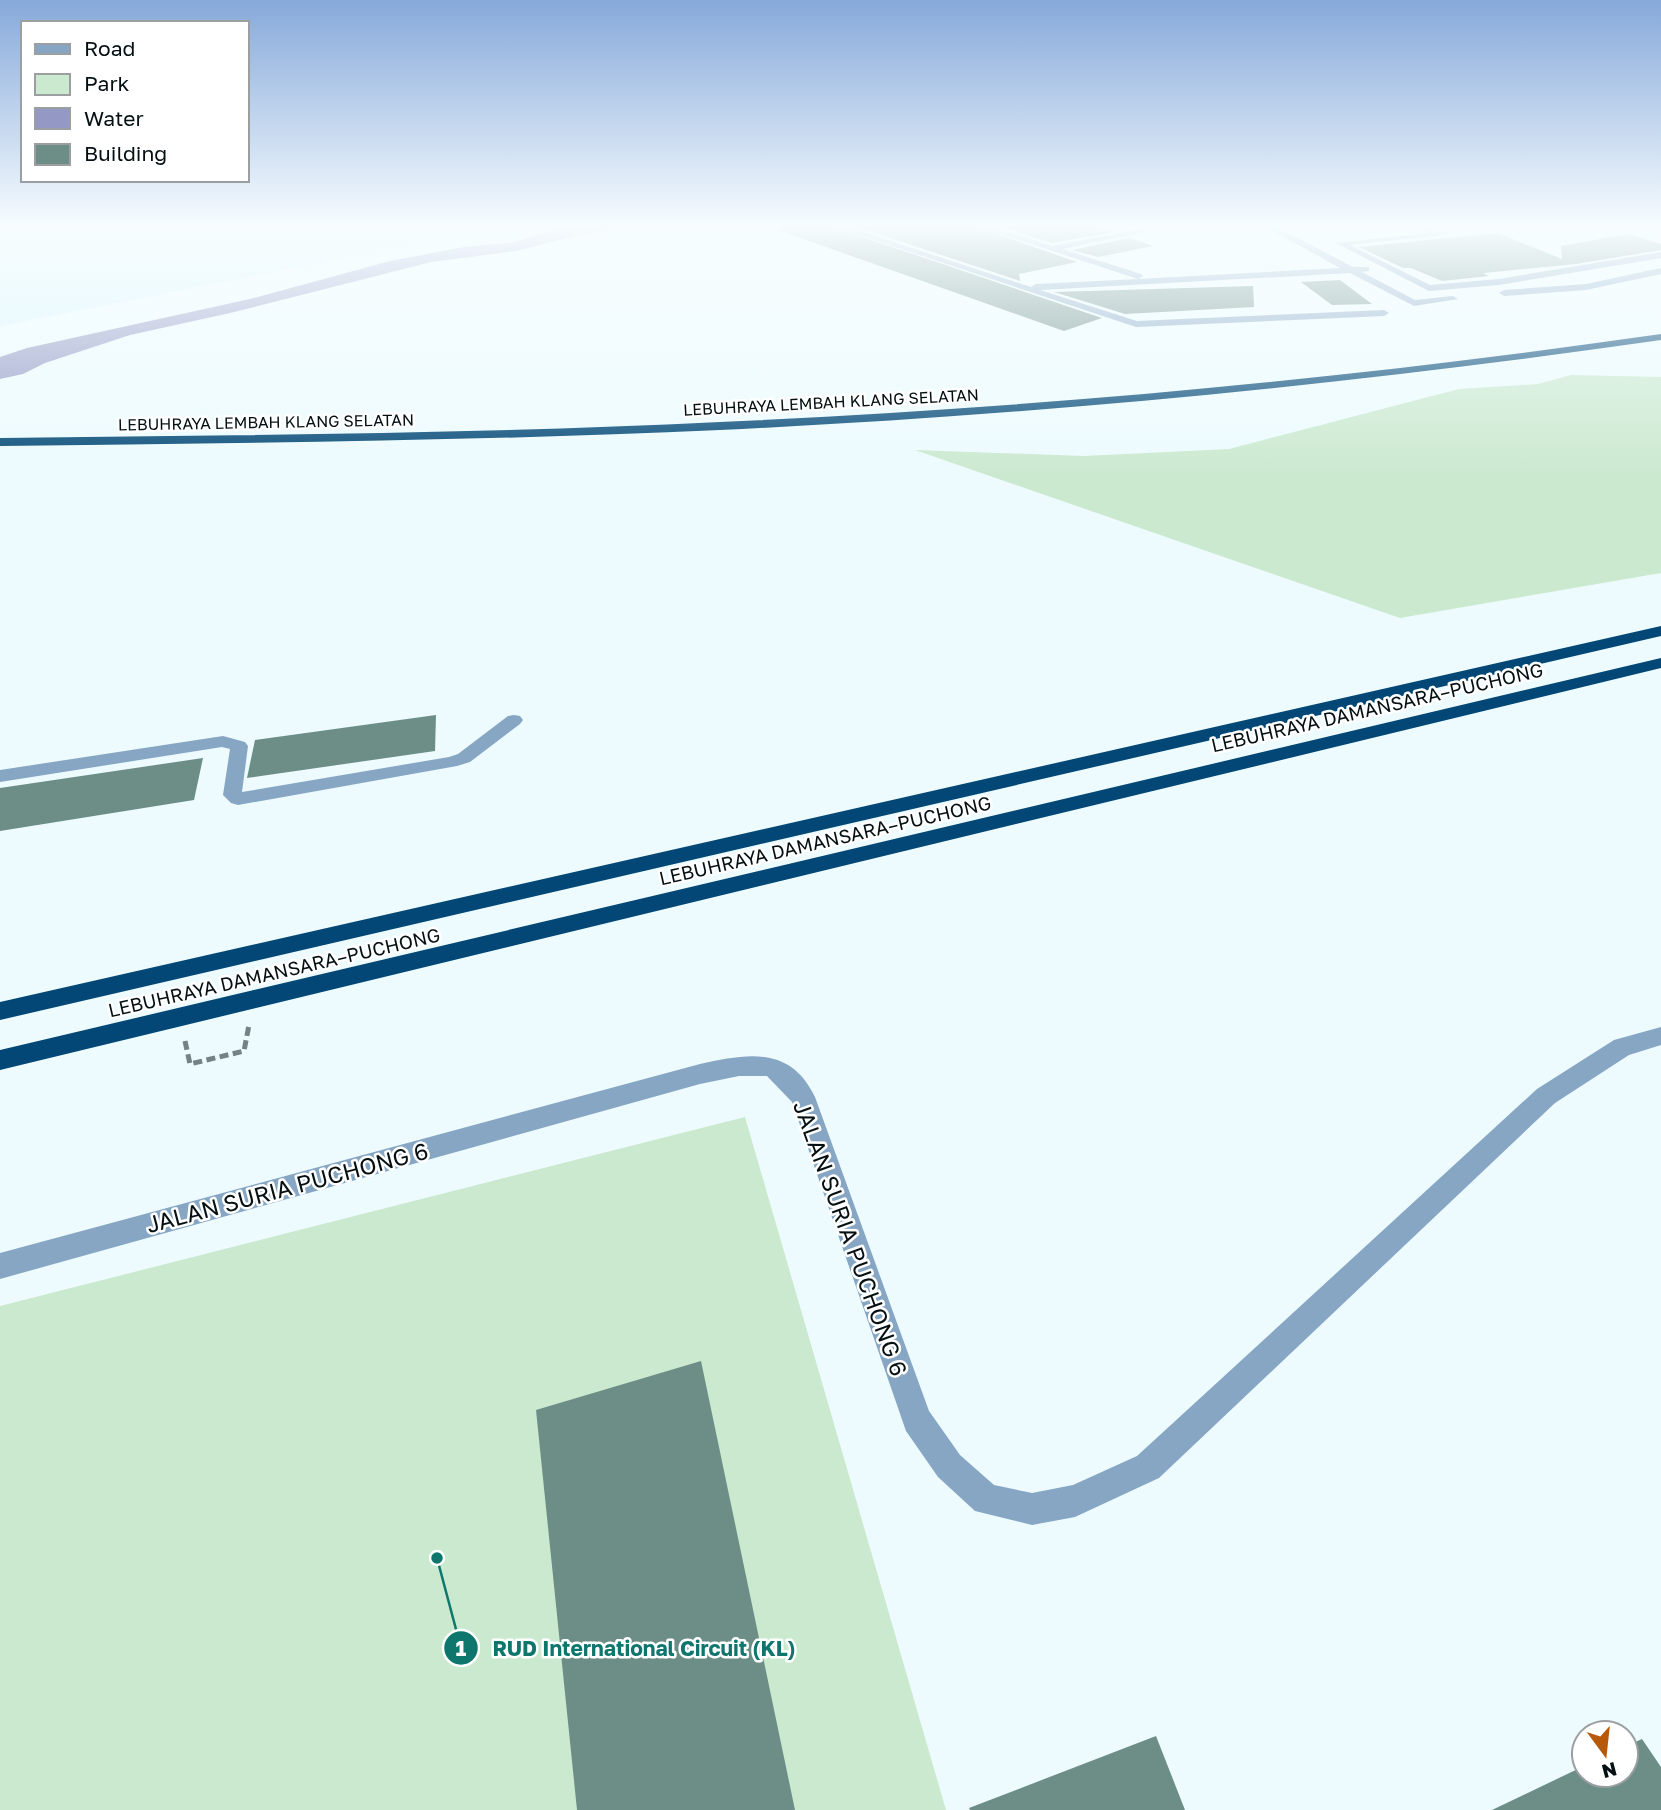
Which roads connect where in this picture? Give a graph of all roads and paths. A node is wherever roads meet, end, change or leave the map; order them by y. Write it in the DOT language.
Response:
graph roads {
  1 [pos="1095,310"];
  2 [pos="1384,313"];
  3 [pos="1661,325"];
  4 [pos="1661,337"];
  5 [pos="1057,391"];
  6 [pos="242,426"];
  7 [pos="0,429"];
  8 [pos="0,442"];
  9 [pos="1661,631"];
  10 [pos="1661,663"];
  11 [pos="514,720"];
  12 [pos="0,776"];
  13 [pos="254,1000"];
  14 [pos="0,1011"];
  15 [pos="179,1017"];
  16 [pos="1661,1036"];
  17 [pos="0,1060"];
  18 [pos="0,1266"];
  1 -- 2 [label="street"];
  3 -- 5 [label="highway"];
  4 -- 8 [label="highway, LEBUHRAYA LEMBAH KLANG SELATAN"];
  6 -- 7 [label="highway, LEBUHRAYA LEMBAH KLANG SELATAN"];
  9 -- 14 [label="highway, LEBUHRAYA DAMANSARA–PUCHONG"];
  10 -- 13 [label="highway, LEBUHRAYA DAMANSARA–PUCHONG"];
  11 -- 12 [label="street"];
  13 -- 15 [label="highway, LEBUHRAYA DAMANSARA–PUCHONG"];
  13 -- 15 [label="path"];
  15 -- 17 [label="highway, LEBUHRAYA DAMANSARA–PUCHONG"];
  16 -- 18 [label="street, JALAN SURIA PUCHONG 6"];
}
